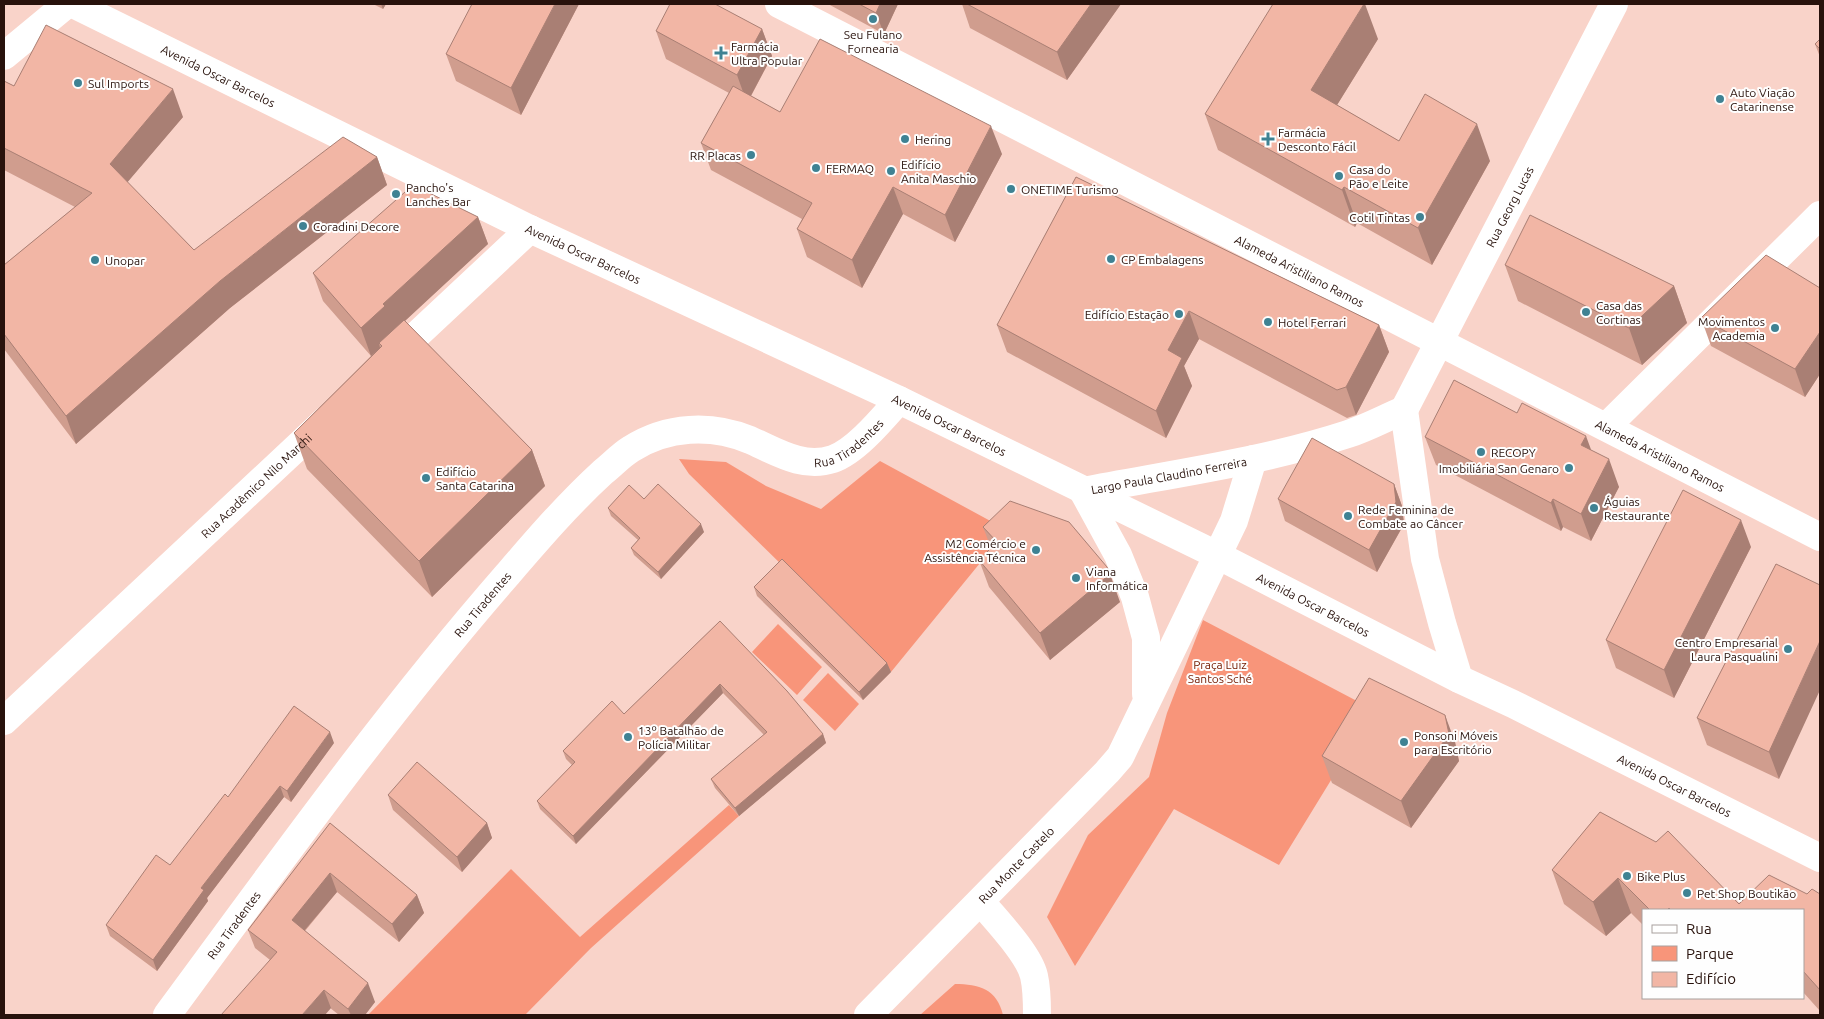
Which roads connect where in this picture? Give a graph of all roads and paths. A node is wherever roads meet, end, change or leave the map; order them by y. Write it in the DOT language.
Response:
graph roads {
  1 [pos="67,4"];
  2 [pos="74,4"];
  3 [pos="779,4"];
  4 [pos="1614,4"];
  5 [pos="4,56"];
  6 [pos="1820,215"];
  7 [pos="530,229"];
  8 [pos="1440,342"];
  9 [pos="369,379"];
  10 [pos="347,400"];
  11 [pos="899,400"];
  12 [pos="1404,410"];
  13 [pos="1606,427"];
  14 [pos="1253,459"];
  15 [pos="1083,491"];
  16 [pos="1820,537"];
  17 [pos="1217,555"];
  18 [pos="1459,679"];
  19 [pos="1146,701"];
  20 [pos="4,720"];
  21 [pos="1820,858"];
  22 [pos="981,902"];
  23 [pos="167,1015"];
  24 [pos="868,1015"];
  25 [pos="1037,1015"];
  1 -- 5 [label="street"];
  2 -- 7 [label="street, Avenida Oscar Barcelos"];
  3 -- 8 [label="street, Alameda Aristiliano Ramos"];
  4 -- 8 [label="street, Rua Georg Lucas"];
  6 -- 13 [label="street"];
  7 -- 9 [label="street"];
  7 -- 11 [label="street, Avenida Oscar Barcelos"];
  8 -- 12 [label="street, Rua Georg Lucas"];
  8 -- 13 [label="street, Alameda Aristiliano Ramos"];
  10 -- 20 [label="street, Rua Acadêmico Nilo Marchi"];
  11 -- 15 [label="street, Avenida Oscar Barcelos"];
  11 -- 23 [label="street, Rua Tiradentes"];
  12 -- 14 [label="street, Largo Paula Claudino Ferreira"];
  12 -- 18 [label="street"];
  13 -- 16 [label="street, Alameda Aristiliano Ramos"];
  14 -- 15 [label="street, Largo Paula Claudino Ferreira"];
  14 -- 17 [label="street, Largo Paula Claudino Ferreira"];
  15 -- 17 [label="street, Avenida Oscar Barcelos"];
  15 -- 19 [label="street, Rua Monte Castelo"];
  17 -- 18 [label="street, Avenida Oscar Barcelos"];
  17 -- 19 [label="street, Rua Monte Castelo"];
  18 -- 21 [label="street, Avenida Oscar Barcelos"];
  19 -- 22 [label="street, Rua Monte Castelo"];
  22 -- 24 [label="street, Rua Monte Castelo"];
  22 -- 25 [label="street"];
}
